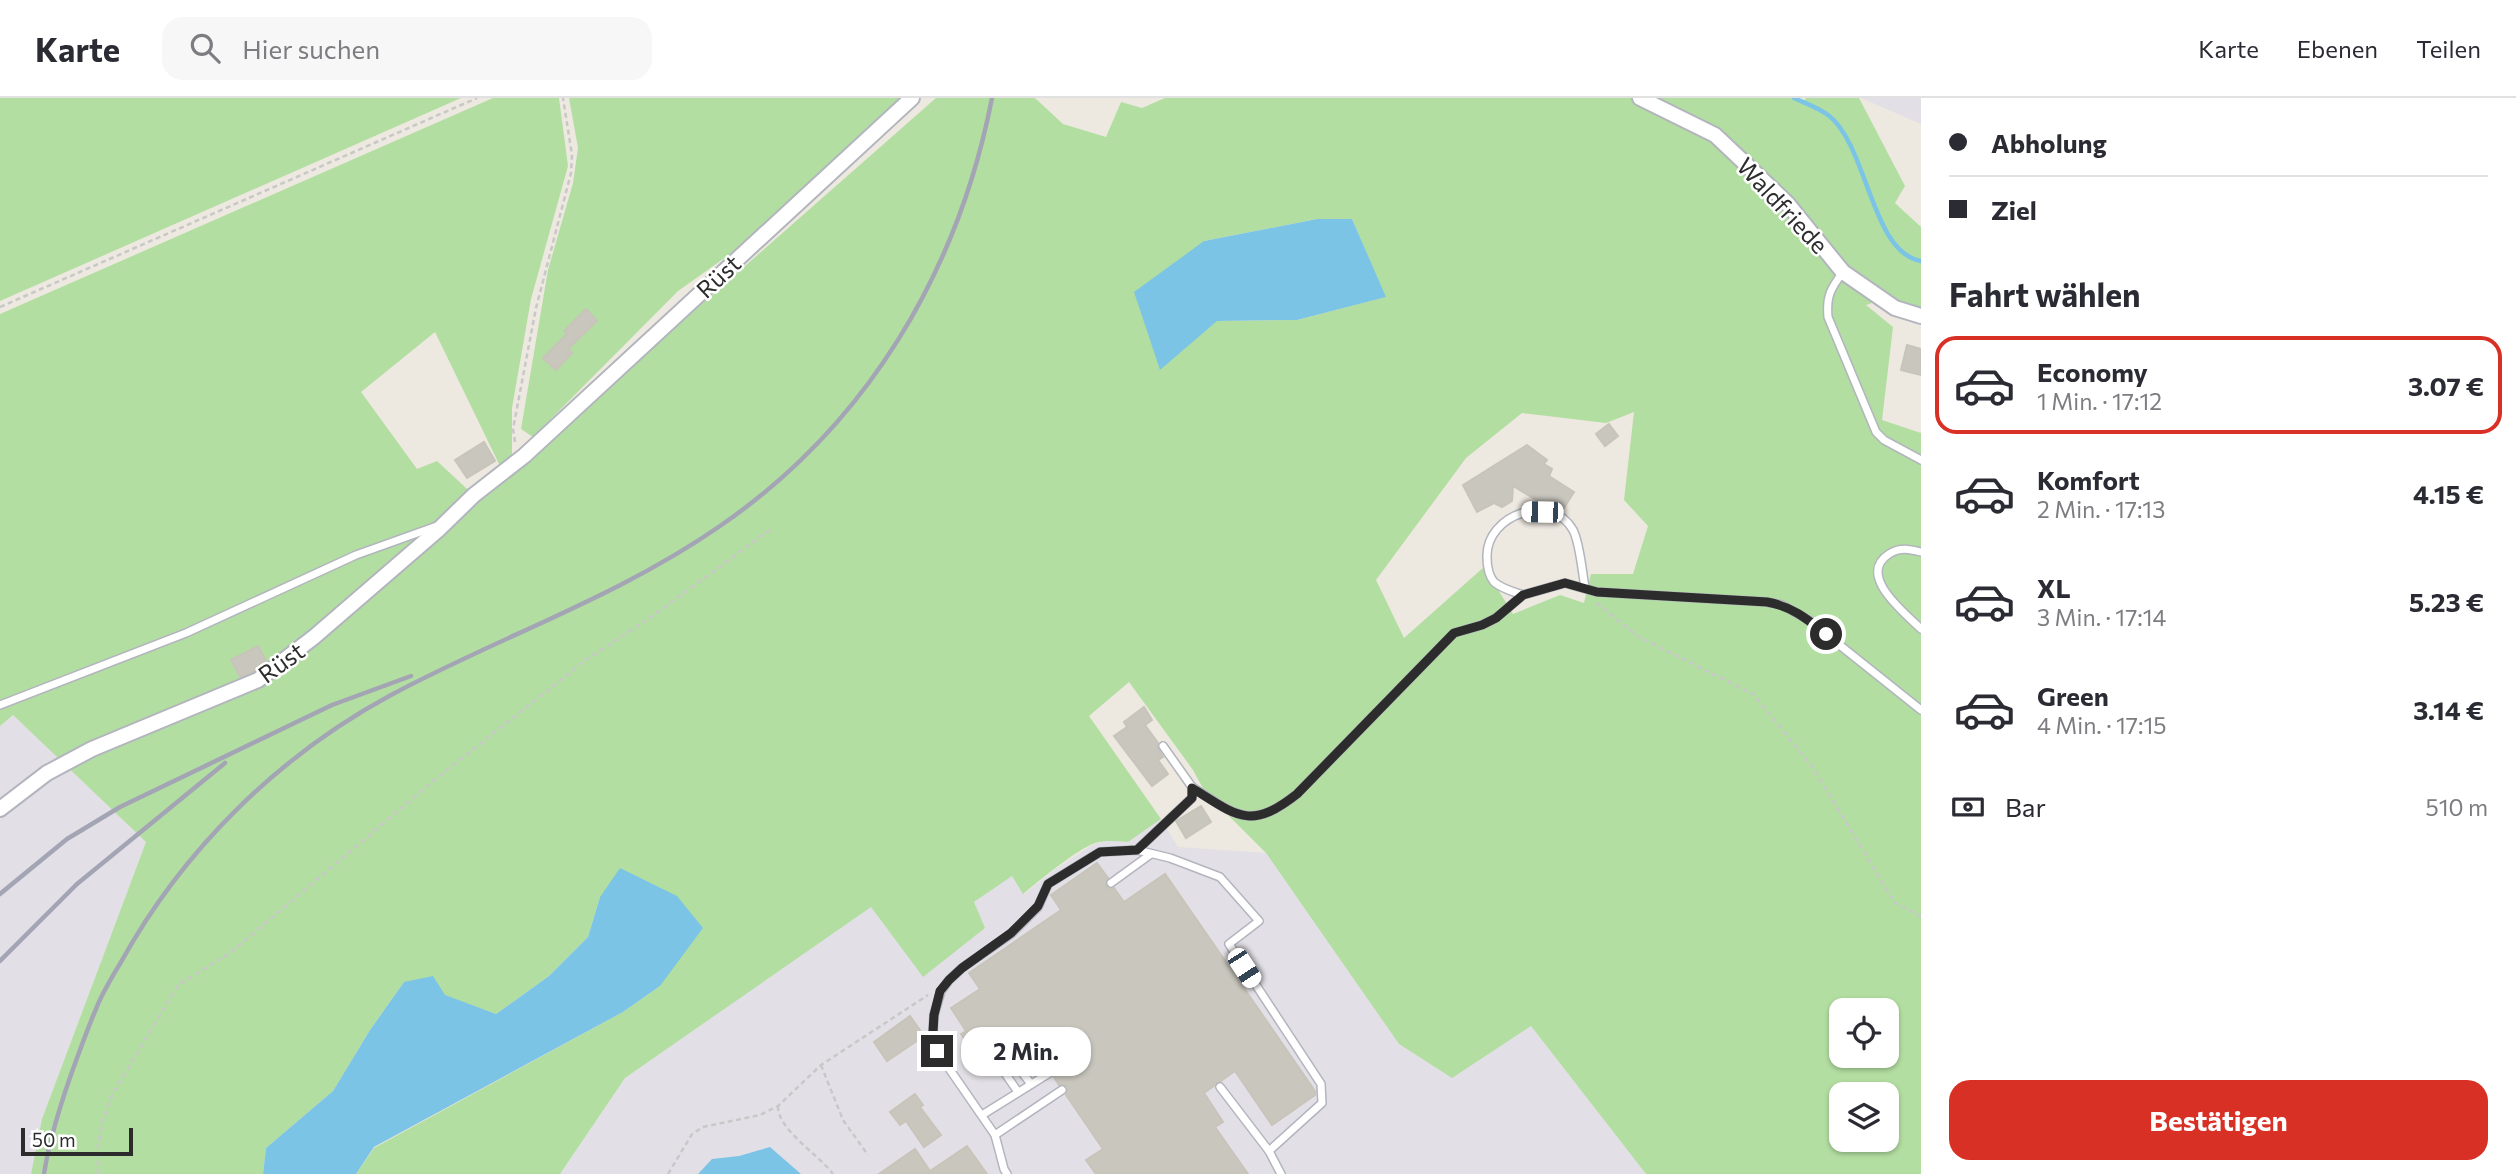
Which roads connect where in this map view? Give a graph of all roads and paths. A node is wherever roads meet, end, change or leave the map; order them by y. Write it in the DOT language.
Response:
graph roads {
  1 [pos="477,98"];
  2 [pos="563,98"];
  3 [pos="912,98"];
  4 [pos="1640,98"];
  5 [pos="1843,272"];
  6 [pos="0,307"];
  7 [pos="1921,316"];
  8 [pos="524,456"];
  9 [pos="1921,460"];
  10 [pos="446,523"];
  11 [pos="771,528"];
  12 [pos="1921,552"];
  13 [pos="1585,587"];
  14 [pos="1523,595"];
  15 [pos="1596,602"];
  16 [pos="1921,629"];
  17 [pos="0,705"];
  18 [pos="1921,710"];
  19 [pos="1163,746"];
  20 [pos="1192,788"];
  21 [pos="0,809"];
  22 [pos="1137,850"];
  23 [pos="1151,854"];
  24 [pos="1111,883"];
  25 [pos="1921,916"];
  26 [pos="940,991"];
  27 [pos="1011,1058"];
  28 [pos="821,1065"];
  29 [pos="1000,1066"];
  30 [pos="1051,1072"];
  31 [pos="1031,1084"];
  32 [pos="1220,1087"];
  33 [pos="1062,1090"];
  34 [pos="1018,1092"];
  35 [pos="778,1106"];
  36 [pos="982,1115"];
  37 [pos="995,1135"];
  38 [pos="1269,1152"];
  39 [pos="868,1155"];
  40 [pos="98,1174"];
  41 [pos="668,1174"];
  42 [pos="833,1174"];
  43 [pos="1007,1174"];
  44 [pos="1281,1174"];
  1 -- 6 [label="path"];
  2 -- 8 [label="path"];
  3 -- 8 [label="street, Rüst"];
  4 -- 5 [label="street, Waldfriede"];
  5 -- 7 [label="street, Waldfriede"];
  5 -- 9 [label="lane"];
  8 -- 10 [label="street, Rüst"];
  10 -- 17 [label="lane"];
  10 -- 21 [label="street, Rüst"];
  11 -- 40 [label="path"];
  12 -- 16 [label="lane"];
  13 -- 14 [label="lane"];
  13 -- 14 [label="lane"];
  13 -- 18 [label="lane"];
  14 -- 20 [label="lane"];
  15 -- 25 [label="path"];
  19 -- 20 [label="lane"];
  20 -- 22 [label="lane"];
  22 -- 23 [label="lane"];
  22 -- 26 [label="lane"];
  23 -- 24 [label="lane"];
  23 -- 38 [label="lane"];
  26 -- 28 [label="path"];
  26 -- 36 [label="lane"];
  27 -- 31 [label="lane"];
  28 -- 35 [label="path"];
  28 -- 39 [label="path"];
  29 -- 34 [label="lane"];
  30 -- 31 [label="lane"];
  31 -- 34 [label="lane"];
  32 -- 38 [label="lane"];
  33 -- 37 [label="lane"];
  34 -- 36 [label="lane"];
  35 -- 41 [label="path"];
  35 -- 42 [label="path"];
  36 -- 37 [label="lane"];
  37 -- 43 [label="lane"];
  38 -- 44 [label="lane"];
}
